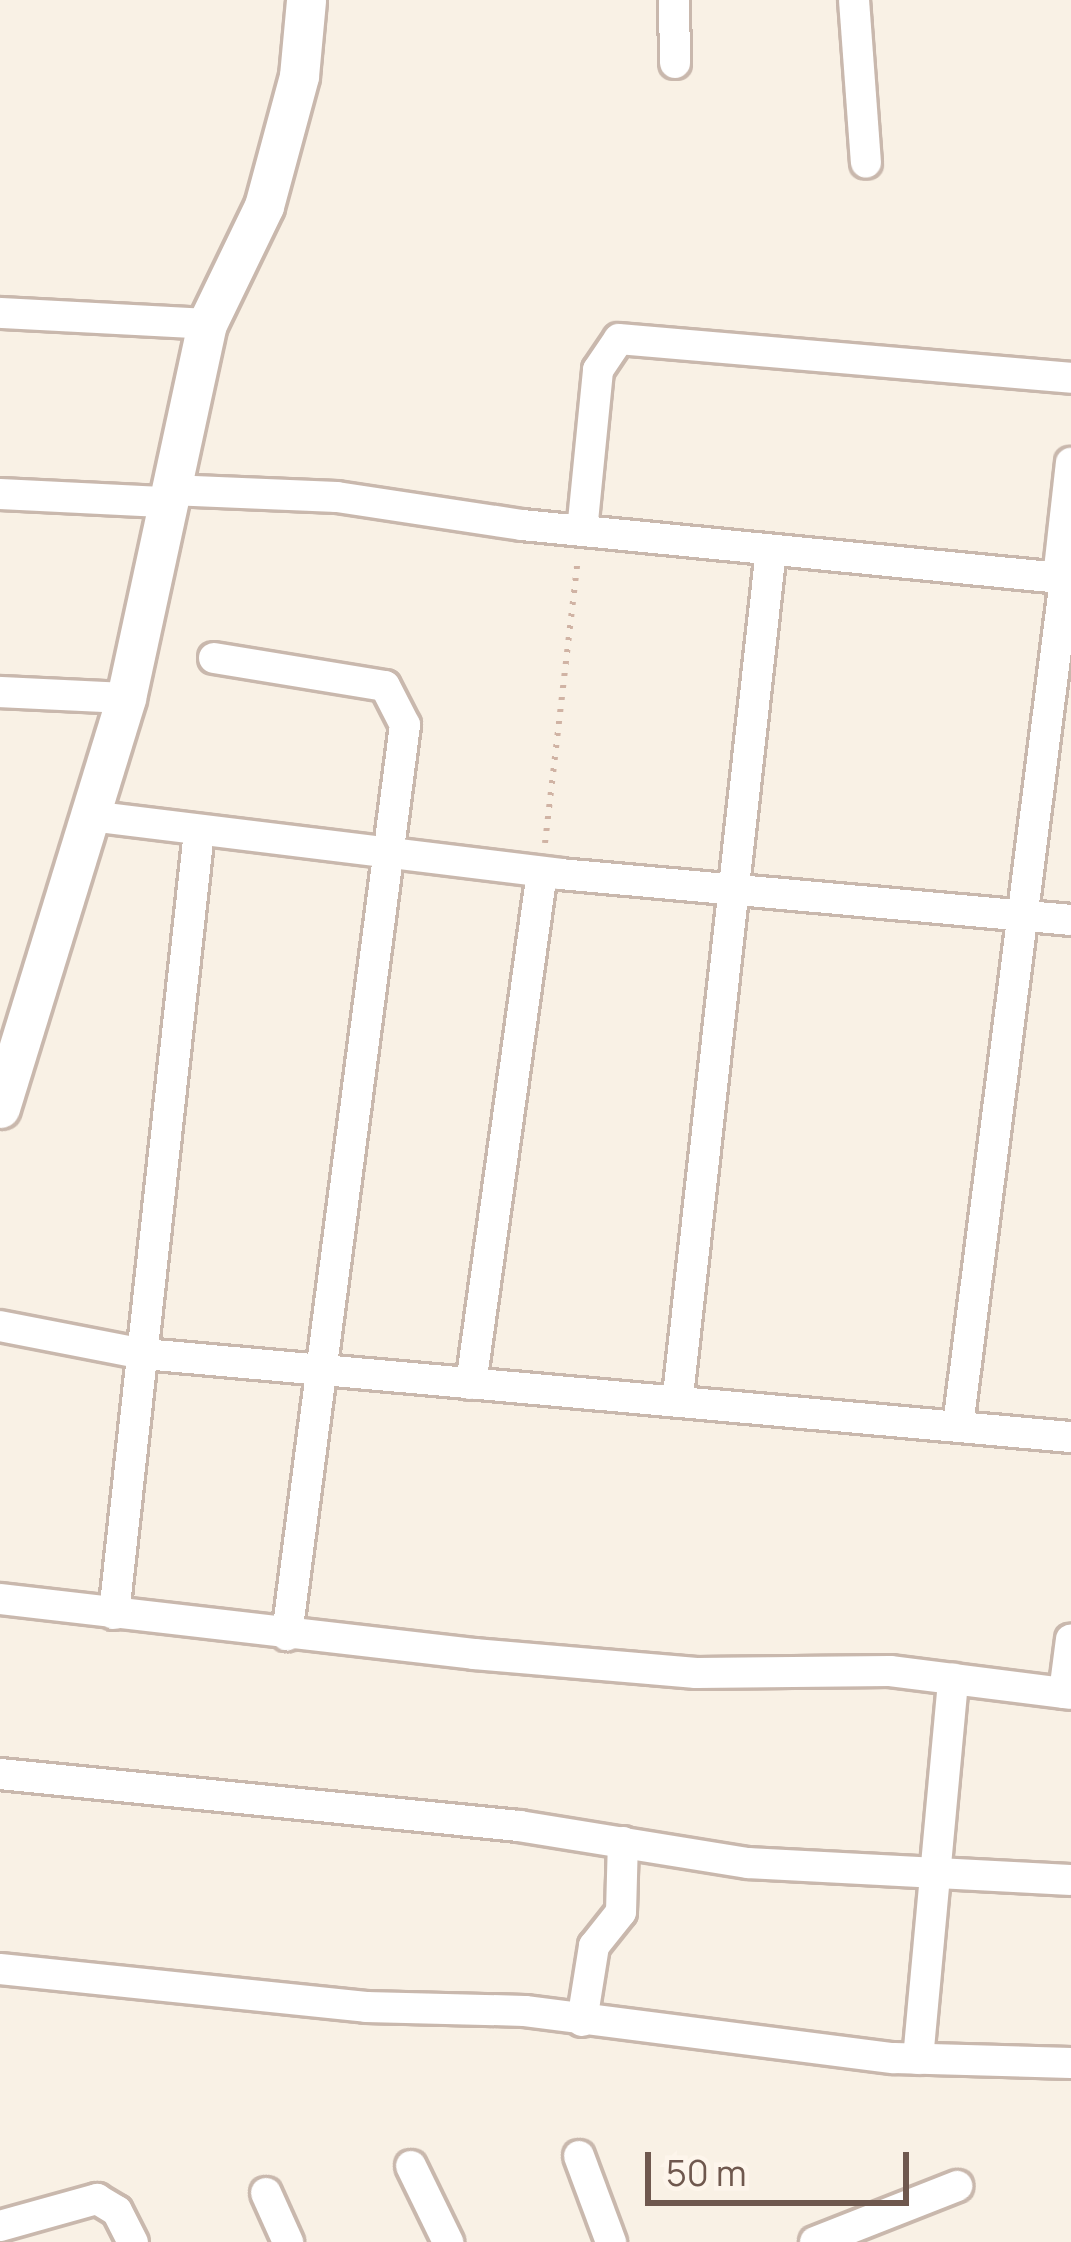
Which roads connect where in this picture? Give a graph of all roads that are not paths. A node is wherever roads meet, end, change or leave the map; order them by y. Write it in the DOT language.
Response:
graph roads {
  1 [pos="306,0"];
  2 [pos="674,0"];
  3 [pos="854,0"];
  4 [pos="675,63"];
  5 [pos="866,163"];
  6 [pos="0,313"];
  7 [pos="207,324"];
  8 [pos="1071,378"];
  9 [pos="1071,464"];
  10 [pos="0,494"];
  11 [pos="166,496"];
  12 [pos="582,531"];
  13 [pos="771,550"];
  14 [pos="1065,579"];
  15 [pos="214,658"];
  16 [pos="0,692"];
  17 [pos="127,698"];
  18 [pos="90,816"];
  19 [pos="199,832"];
  20 [pos="387,853"];
  21 [pos="542,872"];
  22 [pos="739,890"];
  23 [pos="1016,915"];
  24 [pos="1071,920"];
  25 [pos="0,1108"];
  26 [pos="0,1326"];
  27 [pos="143,1354"];
  28 [pos="316,1372"];
  29 [pos="471,1384"];
  30 [pos="677,1396"];
  31 [pos="958,1426"];
  32 [pos="1071,1437"];
  33 [pos="0,1599"];
  34 [pos="114,1615"];
  35 [pos="287,1635"];
  36 [pos="1071,1640"];
  37 [pos="953,1679"];
  38 [pos="1067,1694"];
  39 [pos="0,1774"];
  40 [pos="623,1842"];
  41 [pos="940,1871"];
  42 [pos="1071,1880"];
  43 [pos="0,1969"];
  44 [pos="582,2021"];
  45 [pos="918,2059"];
  46 [pos="1071,2062"];
  47 [pos="579,2156"];
  48 [pos="411,2166"];
  49 [pos="957,2186"];
  50 [pos="266,2194"];
  51 [pos="0,2226"];
  52 [pos="133,2242"];
  53 [pos="288,2242"];
  54 [pos="448,2242"];
  55 [pos="611,2242"];
  56 [pos="815,2242"];
  1 -- 7 [label="street"];
  2 -- 4 [label="street"];
  3 -- 5 [label="street"];
  6 -- 7 [label="street"];
  7 -- 11 [label="street"];
  8 -- 12 [label="street"];
  9 -- 14 [label="street"];
  10 -- 11 [label="street"];
  11 -- 12 [label="street"];
  11 -- 17 [label="street"];
  12 -- 13 [label="street"];
  13 -- 14 [label="street"];
  13 -- 22 [label="street"];
  14 -- 23 [label="street"];
  15 -- 20 [label="street"];
  16 -- 17 [label="street"];
  17 -- 18 [label="street"];
  18 -- 19 [label="street"];
  18 -- 25 [label="street"];
  19 -- 20 [label="street"];
  19 -- 27 [label="street"];
  20 -- 21 [label="street"];
  20 -- 28 [label="street"];
  21 -- 22 [label="street"];
  21 -- 29 [label="street"];
  22 -- 23 [label="street"];
  22 -- 30 [label="street"];
  23 -- 24 [label="street"];
  23 -- 31 [label="street"];
  26 -- 27 [label="street"];
  27 -- 28 [label="street"];
  27 -- 34 [label="street"];
  28 -- 29 [label="street"];
  28 -- 35 [label="street"];
  29 -- 30 [label="street"];
  30 -- 31 [label="street"];
  31 -- 32 [label="street"];
  33 -- 34 [label="street"];
  34 -- 35 [label="street"];
  35 -- 37 [label="street"];
  36 -- 38 [label="street"];
  37 -- 38 [label="street"];
  37 -- 41 [label="street"];
  39 -- 40 [label="street"];
  40 -- 41 [label="street"];
  40 -- 44 [label="street"];
  41 -- 42 [label="street"];
  41 -- 45 [label="street"];
  43 -- 44 [label="street"];
  44 -- 45 [label="street"];
  45 -- 46 [label="street"];
  47 -- 55 [label="street"];
  48 -- 54 [label="street"];
  49 -- 56 [label="street"];
  50 -- 53 [label="street"];
  51 -- 52 [label="street"];
}
